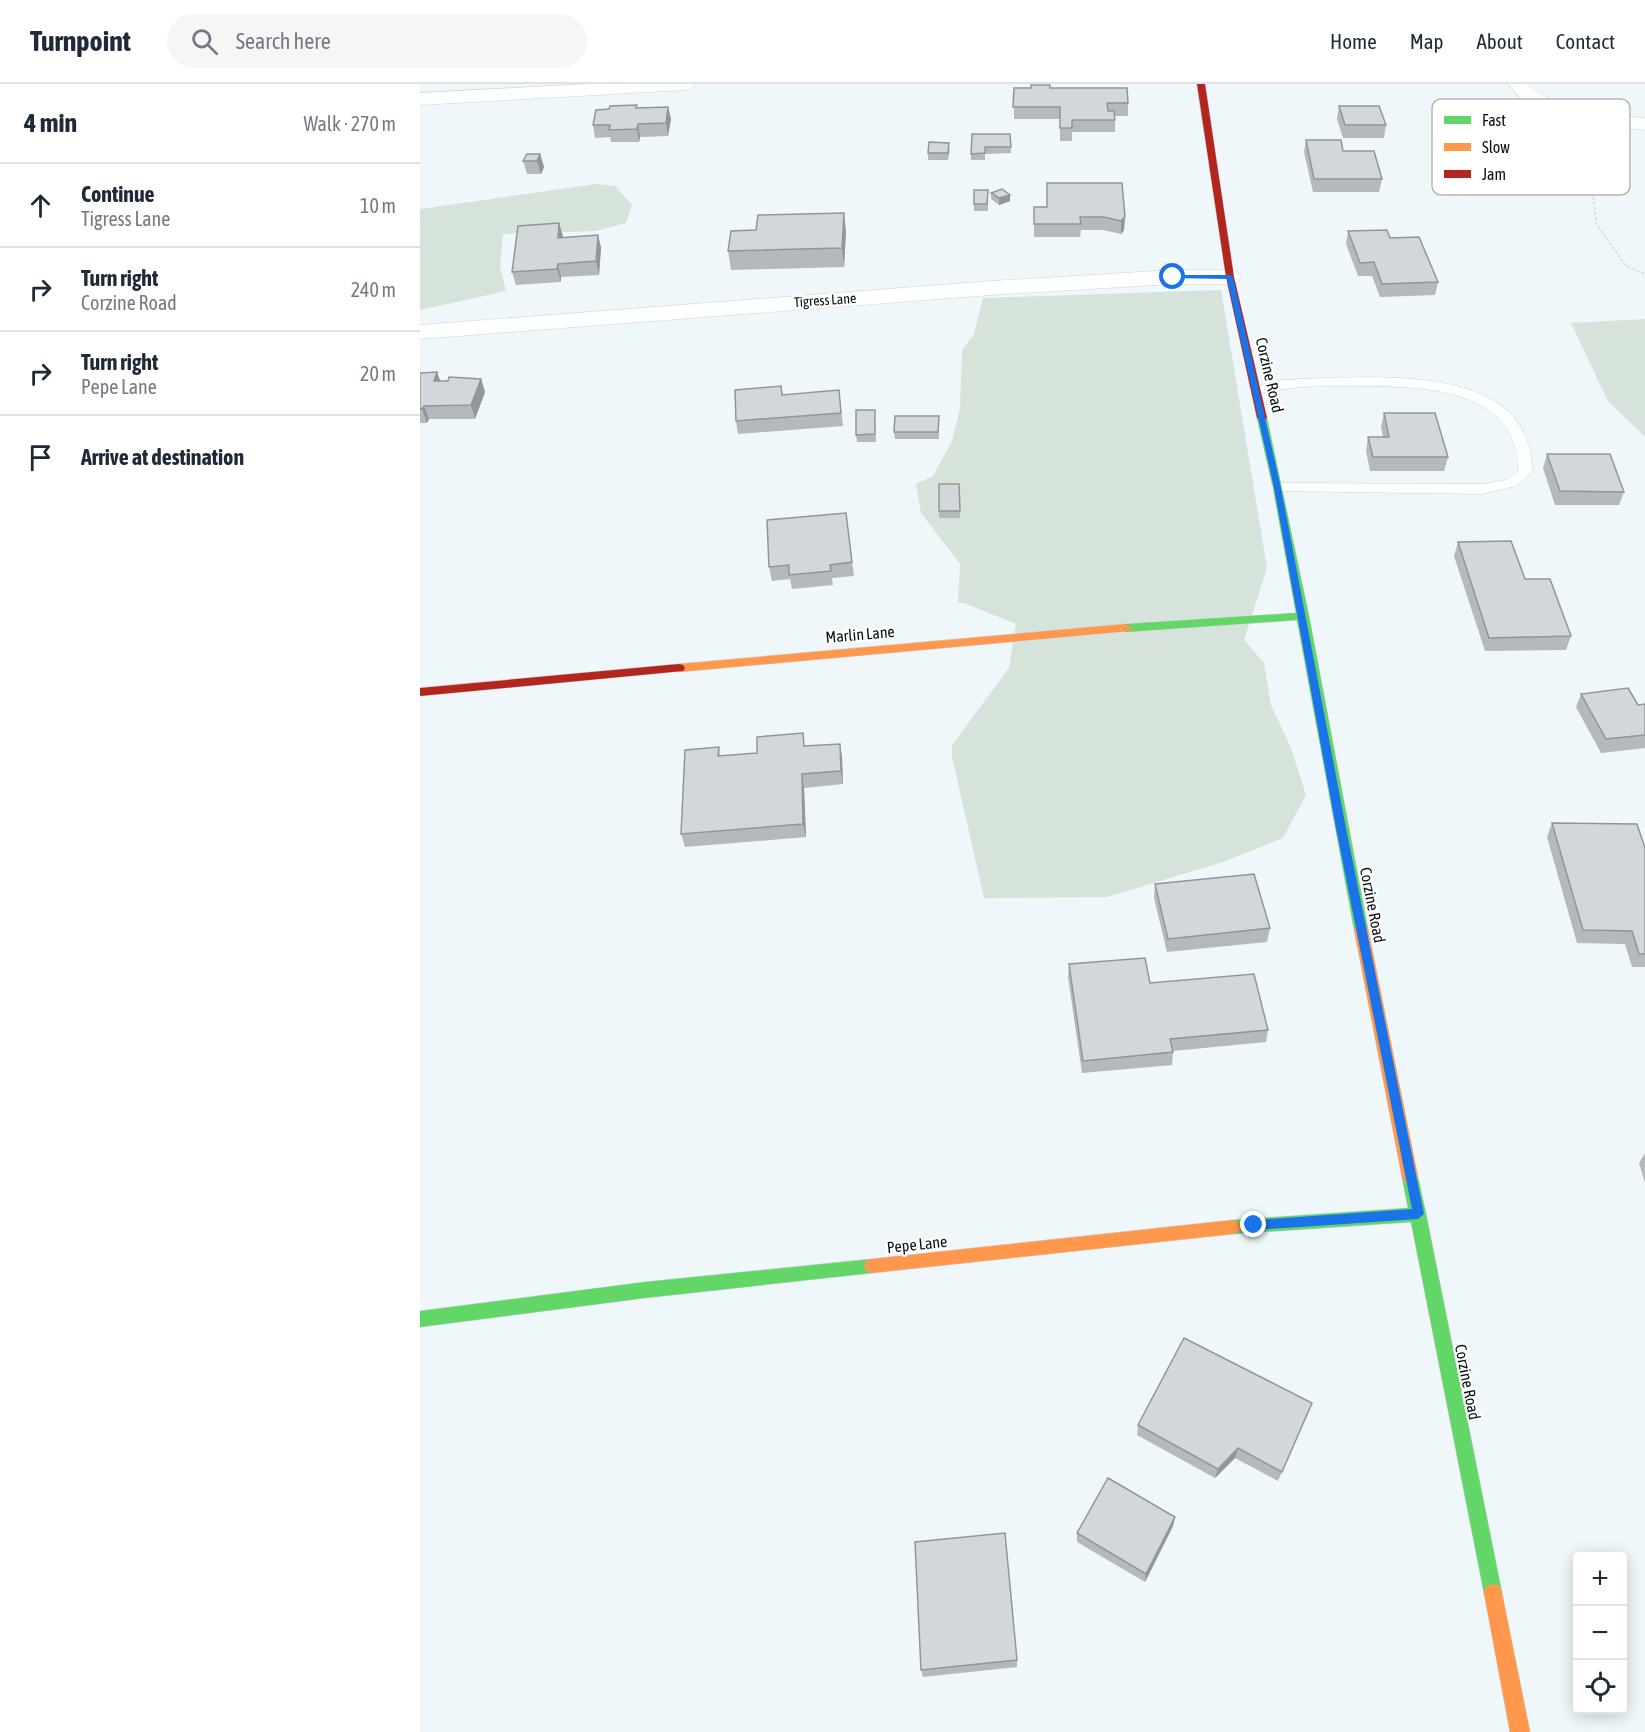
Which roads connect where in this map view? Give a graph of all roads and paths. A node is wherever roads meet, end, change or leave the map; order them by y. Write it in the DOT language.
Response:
graph roads {
  1 [pos="685,84"];
  2 [pos="1201,84"];
  3 [pos="1517,84"];
  4 [pos="420,99"];
  5 [pos="1536,99"];
  6 [pos="1630,123"];
  7 [pos="1645,124"];
  8 [pos="1593,195"];
  9 [pos="1645,274"];
  10 [pos="1230,277"];
  11 [pos="420,332"];
  12 [pos="1257,390"];
  13 [pos="1278,488"];
  14 [pos="1303,616"];
  15 [pos="420,692"];
  16 [pos="1418,1214"];
  17 [pos="420,1320"];
  18 [pos="1520,1732"];
  1 -- 4 [label="street"];
  2 -- 10 [label="street, Corzine Road"];
  3 -- 5 [label="street"];
  6 -- 7 [label="street"];
  8 -- 9 [label="path"];
  10 -- 11 [label="street, Tigress Lane"];
  10 -- 12 [label="street, Corzine Road"];
  12 -- 13 [label="street, Corzine Road"];
  12 -- 13 [label="lane"];
  13 -- 14 [label="street, Corzine Road"];
  14 -- 15 [label="street, Marlin Lane"];
  14 -- 16 [label="street, Corzine Road"];
  16 -- 17 [label="street, Pepe Lane"];
  16 -- 18 [label="street, Corzine Road"];
}
